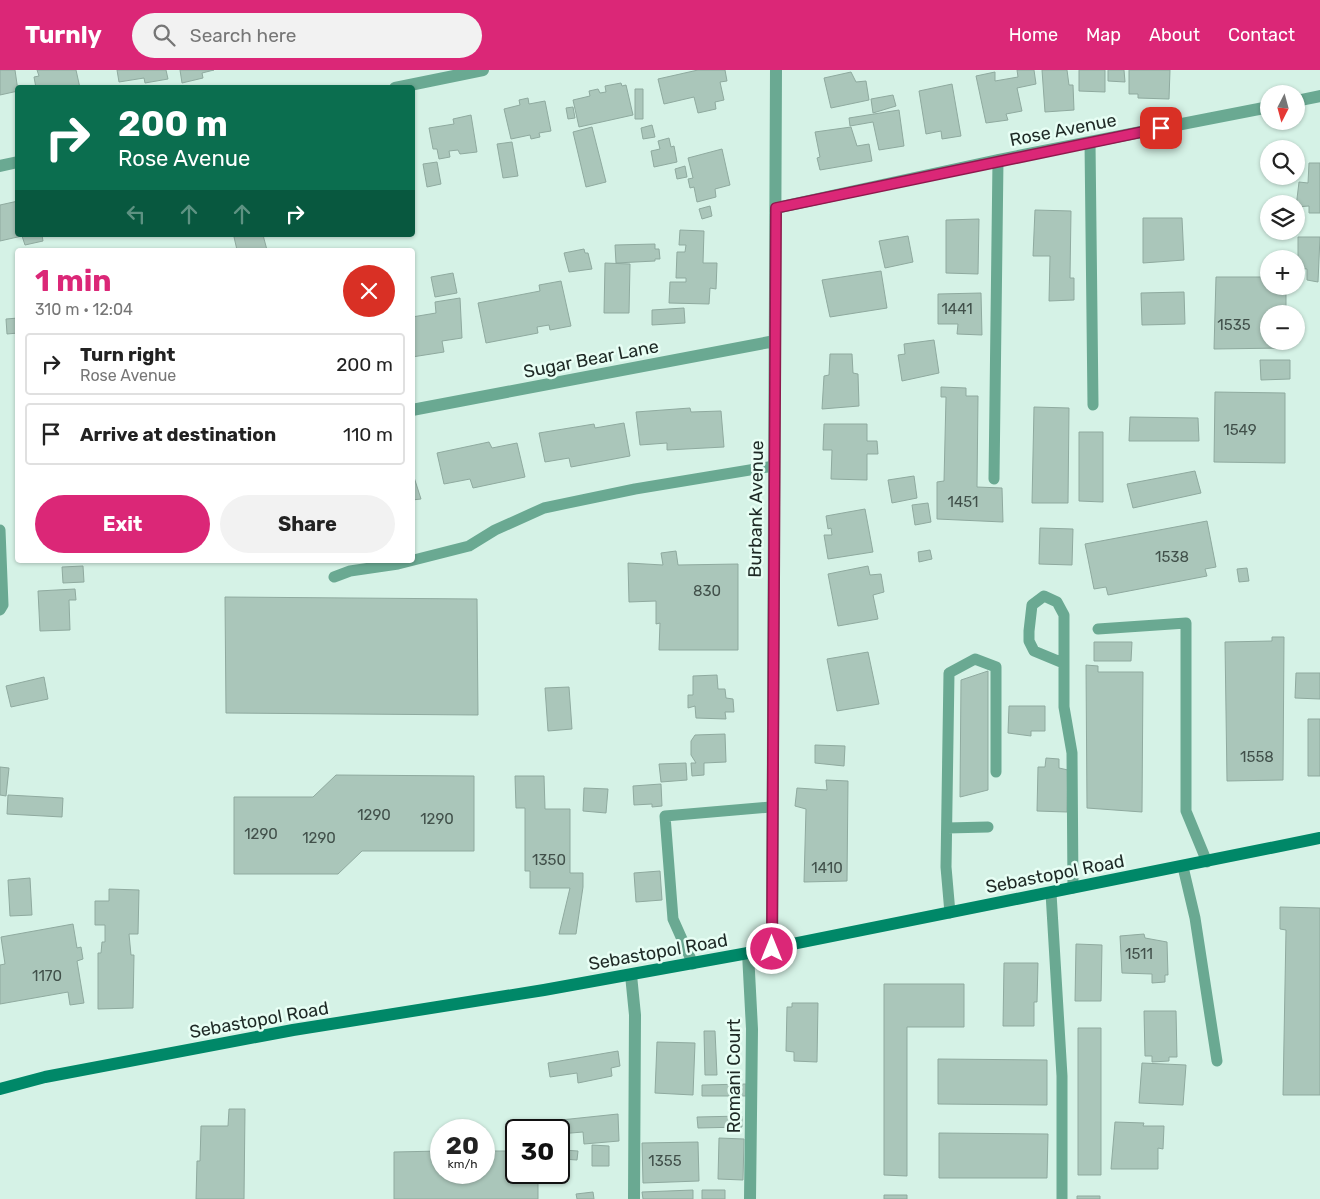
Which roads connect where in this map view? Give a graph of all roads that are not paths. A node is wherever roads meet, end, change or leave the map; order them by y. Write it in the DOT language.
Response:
graph roads {
  1 [pos="483,70"];
  2 [pos="776,70"];
  3 [pos="409,85"];
  4 [pos="1320,96"];
  5 [pos="1305,99"];
  6 [pos="1260,109"];
  7 [pos="1090,142"];
  8 [pos="998,160"];
  9 [pos="15,163"];
  10 [pos="0,166"];
  11 [pos="776,208"];
  12 [pos="775,341"];
  13 [pos="1093,405"];
  14 [pos="415,409"];
  15 [pos="774,466"];
  16 [pos="994,479"];
  17 [pos="0,530"];
  18 [pos="415,560"];
  19 [pos="402,563"];
  20 [pos="334,577"];
  21 [pos="0,610"];
  22 [pos="1098,629"];
  23 [pos="1063,663"];
  24 [pos="996,772"];
  25 [pos="771,806"];
  26 [pos="988,827"];
  27 [pos="947,828"];
  28 [pos="1320,838"];
  29 [pos="1208,862"];
  30 [pos="1183,867"];
  31 [pos="1073,888"];
  32 [pos="1051,893"];
  33 [pos="950,913"];
  34 [pos="772,949"];
  35 [pos="748,954"];
  36 [pos="693,964"];
  37 [pos="631,975"];
  38 [pos="1217,1061"];
  39 [pos="0,1089"];
  40 [pos="634,1199"];
  41 [pos="750,1199"];
  42 [pos="1062,1199"];
  1 -- 3 [label="street"];
  2 -- 11 [label="street, Burbank Avenue"];
  4 -- 5 [label="street"];
  6 -- 7 [label="street, Rose Avenue"];
  7 -- 8 [label="street, Rose Avenue"];
  7 -- 13 [label="lane"];
  8 -- 11 [label="street, Rose Avenue"];
  8 -- 16 [label="lane"];
  9 -- 10 [label="street"];
  11 -- 12 [label="street, Burbank Avenue"];
  12 -- 14 [label="street, Sugar Bear Lane"];
  12 -- 15 [label="street, Burbank Avenue"];
  15 -- 18 [label="lane"];
  15 -- 25 [label="street, Burbank Avenue"];
  17 -- 21 [label="lane"];
  19 -- 20 [label="lane"];
  22 -- 29 [label="lane"];
  23 -- 23 [label="lane"];
  23 -- 31 [label="lane"];
  24 -- 27 [label="lane"];
  25 -- 34 [label="street, Burbank Avenue"];
  25 -- 36 [label="lane"];
  26 -- 27 [label="lane"];
  27 -- 33 [label="lane"];
  28 -- 29 [label="main road, Sebastopol Road"];
  29 -- 30 [label="main road, Sebastopol Road"];
  30 -- 31 [label="main road, Sebastopol Road"];
  30 -- 38 [label="lane"];
  31 -- 32 [label="main road, Sebastopol Road"];
  32 -- 33 [label="main road, Sebastopol Road"];
  32 -- 42 [label="lane"];
  33 -- 34 [label="main road, Sebastopol Road"];
  34 -- 35 [label="main road, Sebastopol Road"];
  35 -- 36 [label="main road, Sebastopol Road"];
  35 -- 41 [label="street, Romani Court"];
  36 -- 37 [label="main road, Sebastopol Road"];
  37 -- 39 [label="main road, Sebastopol Road"];
  37 -- 40 [label="street"];
}
